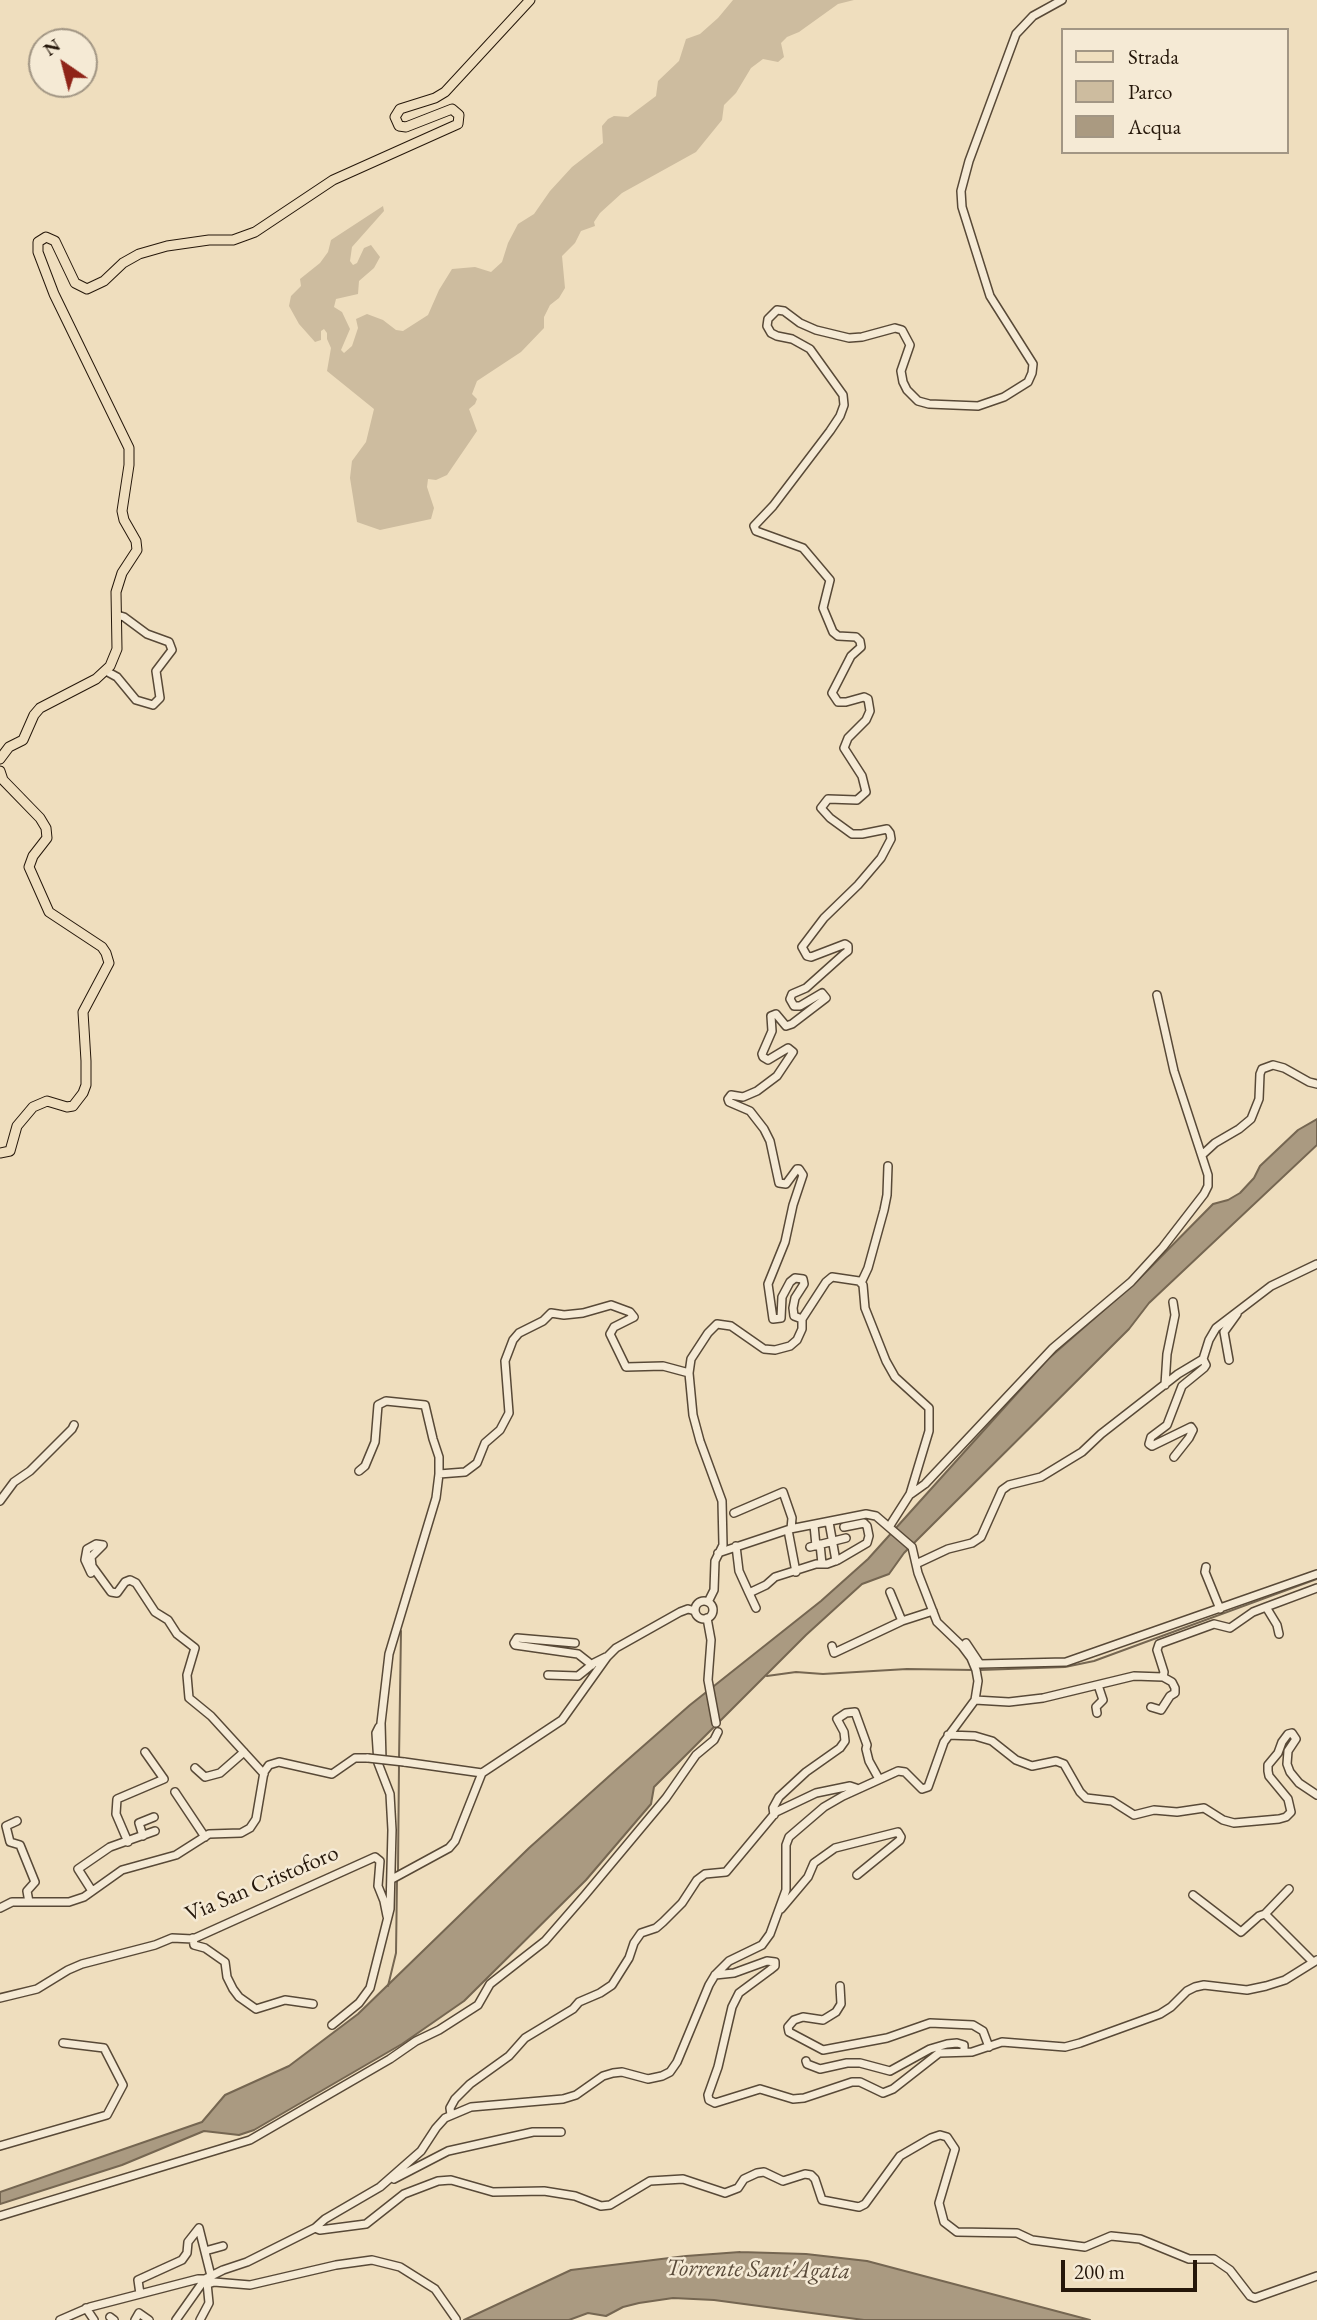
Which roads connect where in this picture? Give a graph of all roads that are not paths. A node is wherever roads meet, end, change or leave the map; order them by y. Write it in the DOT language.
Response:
graph roads {
  1 [pos="530,0"];
  2 [pos="1062,0"];
  3 [pos="117,615"];
  4 [pos="106,671"];
  5 [pos="0,759"];
  6 [pos="0,771"];
  7 [pos="1157,995"];
  8 [pos="1317,1084"];
  9 [pos="0,1153"];
  10 [pos="1202,1155"];
  11 [pos="888,1166"];
  12 [pos="1317,1264"];
  13 [pos="862,1283"];
  14 [pos="1173,1302"];
  15 [pos="1238,1311"];
  16 [pos="802,1319"];
  17 [pos="1203,1359"];
  18 [pos="1229,1360"];
  19 [pos="690,1373"];
  20 [pos="1165,1385"];
  21 [pos="74,1424"];
  22 [pos="1174,1457"];
  23 [pos="359,1471"];
  24 [pos="439,1474"];
  25 [pos="911,1494"];
  26 [pos="0,1501"];
  27 [pos="734,1514"];
  28 [pos="829,1522"];
  29 [pos="843,1523"];
  30 [pos="814,1525"];
  31 [pos="890,1528"];
  32 [pos="790,1529"];
  33 [pos="846,1538"];
  34 [pos="832,1541"];
  35 [pos="736,1546"];
  36 [pos="815,1546"];
  37 [pos="718,1553"];
  38 [pos="849,1554"];
  39 [pos="836,1561"];
  40 [pos="822,1564"];
  41 [pos="916,1564"];
  42 [pos="1206,1567"];
  43 [pos="796,1572"];
  44 [pos="91,1573"];
  45 [pos="1317,1574"];
  46 [pos="1317,1588"];
  47 [pos="890,1592"];
  48 [pos="749,1593"];
  49 [pos="708,1602"];
  50 [pos="1266,1607"];
  51 [pos="756,1608"];
  52 [pos="1220,1609"];
  53 [pos="695,1611"];
  54 [pos="933,1611"];
  55 [pos="708,1618"];
  56 [pos="902,1621"];
  57 [pos="1279,1634"];
  58 [pos="575,1643"];
  59 [pos="961,1644"];
  60 [pos="832,1646"];
  61 [pos="607,1657"];
  62 [pos="592,1665"];
  63 [pos="548,1675"];
  64 [pos="1163,1677"];
  65 [pos="1098,1685"];
  66 [pos="975,1700"];
  67 [pos="1151,1707"];
  68 [pos="1097,1713"];
  69 [pos="381,1723"];
  70 [pos="716,1723"];
  71 [pos="718,1732"];
  72 [pos="948,1735"];
  73 [pos="145,1752"];
  74 [pos="244,1752"];
  75 [pos="383,1760"];
  76 [pos="195,1768"];
  77 [pos="264,1773"];
  78 [pos="482,1773"];
  79 [pos="879,1779"];
  80 [pos="856,1788"];
  81 [pos="174,1792"];
  82 [pos="1317,1795"];
  83 [pos="774,1815"];
  84 [pos="154,1817"];
  85 [pos="17,1821"];
  86 [pos="155,1831"];
  87 [pos="144,1836"];
  88 [pos="4,1837"];
  89 [pos="205,1837"];
  90 [pos="128,1842"];
  91 [pos="857,1875"];
  92 [pos="393,1878"];
  93 [pos="1289,1889"];
  94 [pos="92,1891"];
  95 [pos="1193,1895"];
  96 [pos="29,1902"];
  97 [pos="0,1908"];
  98 [pos="780,1910"];
  99 [pos="1265,1914"];
  100 [pos="387,1916"];
  101 [pos="194,1942"];
  102 [pos="1315,1961"];
  103 [pos="715,1975"];
  104 [pos="840,1986"];
  105 [pos="0,1998"];
  106 [pos="313,2004"];
  107 [pos="332,2025"];
  108 [pos="63,2043"];
  109 [pos="989,2047"];
  110 [pos="964,2052"];
  111 [pos="806,2061"];
  112 [pos="451,2115"];
  113 [pos="561,2132"];
  114 [pos="0,2146"];
  115 [pos="380,2187"];
  116 [pos="0,2216"];
  117 [pos="315,2228"];
  118 [pos="223,2246"];
  119 [pos="205,2251"];
  120 [pos="1317,2276"];
  121 [pos="208,2280"];
  122 [pos="139,2294"];
  123 [pos="86,2308"];
  124 [pos="456,2319"];
  125 [pos="60,2320"];
  126 [pos="94,2320"];
  127 [pos="135,2320"];
  128 [pos="149,2320"];
  129 [pos="176,2320"];
  130 [pos="200,2320"];
  1 -- 3 [label="main road"];
  2 -- 16 [label="street"];
  3 -- 4 [label="main road"];
  3 -- 4 [label="street"];
  4 -- 5 [label="main road"];
  6 -- 9 [label="main road"];
  7 -- 10 [label="street"];
  8 -- 10 [label="street"];
  10 -- 25 [label="street"];
  11 -- 13 [label="street"];
  12 -- 15 [label="street"];
  13 -- 16 [label="street"];
  13 -- 25 [label="street"];
  14 -- 20 [label="street"];
  15 -- 17 [label="street"];
  15 -- 18 [label="street"];
  16 -- 19 [label="street"];
  17 -- 20 [label="street"];
  17 -- 22 [label="street"];
  19 -- 24 [label="street"];
  19 -- 37 [label="street"];
  20 -- 41 [label="street"];
  21 -- 26 [label="street"];
  23 -- 24 [label="street"];
  24 -- 69 [label="street"];
  25 -- 31 [label="street"];
  27 -- 32 [label="street"];
  28 -- 29 [label="street"];
  28 -- 30 [label="street"];
  28 -- 34 [label="street"];
  29 -- 31 [label="street"];
  29 -- 33 [label="street"];
  29 -- 38 [label="street"];
  30 -- 32 [label="street"];
  30 -- 36 [label="street"];
  31 -- 41 [label="street"];
  32 -- 35 [label="street"];
  32 -- 43 [label="street"];
  33 -- 34 [label="street"];
  33 -- 38 [label="street"];
  34 -- 36 [label="street"];
  34 -- 39 [label="street"];
  35 -- 37 [label="street"];
  35 -- 48 [label="street"];
  36 -- 40 [label="street"];
  37 -- 49 [label="street"];
  38 -- 39 [label="street"];
  39 -- 40 [label="street"];
  40 -- 43 [label="street"];
  41 -- 54 [label="street"];
  42 -- 52 [label="street"];
  43 -- 48 [label="street"];
  44 -- 74 [label="street"];
  45 -- 52 [label="street"];
  46 -- 50 [label="street"];
  47 -- 56 [label="street"];
  48 -- 51 [label="street"];
  49 -- 53 [label="street"];
  49 -- 55 [label="street"];
  50 -- 57 [label="street"];
  50 -- 64 [label="street"];
  52 -- 59 [label="street"];
  53 -- 55 [label="street"];
  53 -- 61 [label="street"];
  54 -- 56 [label="street"];
  54 -- 59 [label="street"];
  55 -- 70 [label="street"];
  56 -- 60 [label="street"];
  58 -- 62 [label="street"];
  59 -- 66 [label="street"];
  61 -- 62 [label="street"];
  61 -- 78 [label="street"];
  62 -- 63 [label="street"];
  64 -- 65 [label="street"];
  64 -- 67 [label="street"];
  65 -- 66 [label="street"];
  65 -- 68 [label="street"];
  66 -- 72 [label="street"];
  69 -- 75 [label="street"];
  69 -- 92 [label="street"];
  71 -- 116 [label="street"];
  72 -- 79 [label="street"];
  72 -- 82 [label="street"];
  73 -- 90 [label="street"];
  74 -- 76 [label="street"];
  74 -- 77 [label="street"];
  75 -- 77 [label="street, bridge"];
  75 -- 78 [label="street, bridge"];
  77 -- 89 [label="street"];
  78 -- 92 [label="street"];
  79 -- 80 [label="street"];
  79 -- 83 [label="street"];
  80 -- 83 [label="street"];
  80 -- 98 [label="street"];
  81 -- 89 [label="street"];
  83 -- 112 [label="street"];
  84 -- 87 [label="street"];
  85 -- 88 [label="street"];
  86 -- 87 [label="street"];
  87 -- 90 [label="street"];
  88 -- 96 [label="street"];
  89 -- 94 [label="street"];
  90 -- 94 [label="street"];
  91 -- 98 [label="street"];
  92 -- 100 [label="street"];
  93 -- 99 [label="street"];
  94 -- 96 [label="street"];
  95 -- 99 [label="street"];
  96 -- 97 [label="street"];
  98 -- 103 [label="street"];
  99 -- 102 [label="street"];
  100 -- 101 [label="street, Via San Cristoforo"];
  100 -- 107 [label="street"];
  101 -- 105 [label="street, Via San Cristoforo"];
  101 -- 106 [label="street"];
  102 -- 109 [label="street"];
  103 -- 110 [label="street"];
  103 -- 112 [label="street"];
  104 -- 109 [label="street"];
  108 -- 114 [label="street"];
  109 -- 110 [label="street"];
  110 -- 111 [label="street"];
  112 -- 115 [label="street"];
  113 -- 115 [label="street"];
  115 -- 117 [label="street"];
  117 -- 120 [label="street"];
  117 -- 121 [label="street"];
  118 -- 119 [label="street"];
  119 -- 121 [label="street"];
  119 -- 122 [label="street"];
  121 -- 122 [label="street"];
  121 -- 124 [label="street"];
  121 -- 129 [label="street"];
  121 -- 130 [label="street"];
  122 -- 123 [label="street"];
  123 -- 125 [label="street"];
  123 -- 126 [label="street"];
  127 -- 128 [label="street"];
}
